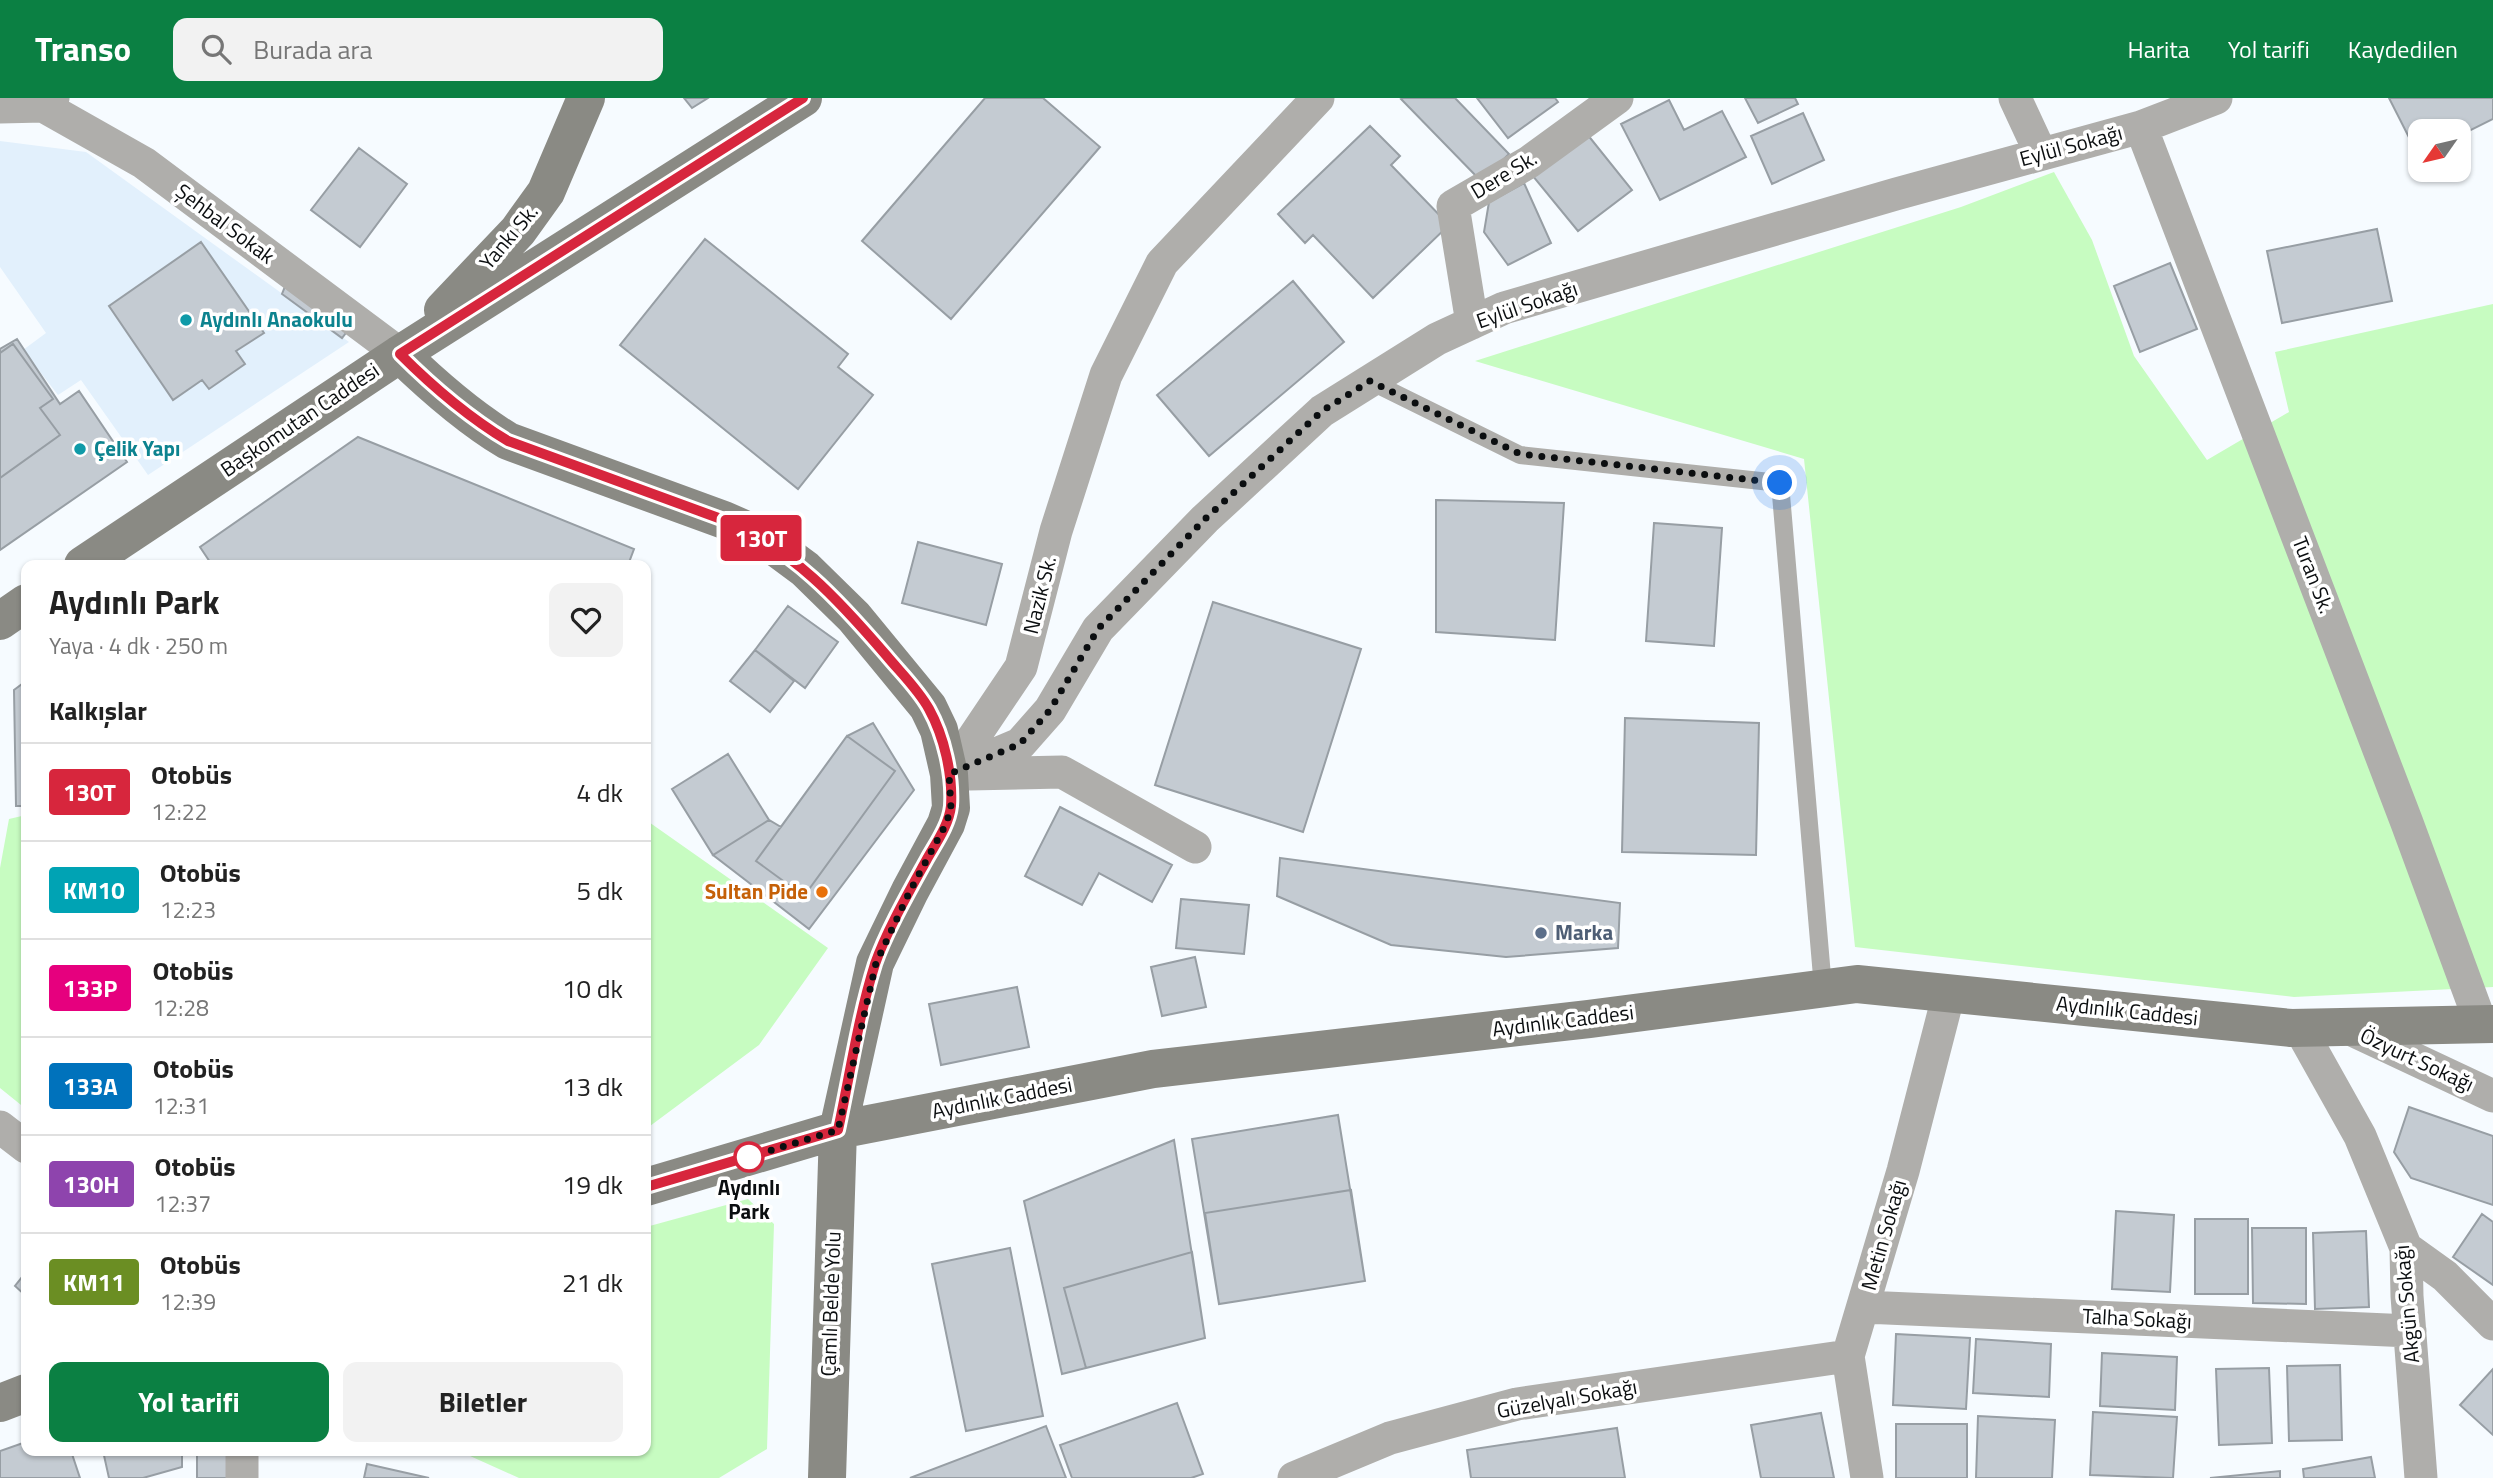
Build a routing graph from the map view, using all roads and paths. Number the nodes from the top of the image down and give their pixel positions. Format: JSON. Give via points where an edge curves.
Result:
{"nodes":[{"id":1,"x":586,"y":98,"type":"edge"},
{"id":2,"x":803,"y":98,"type":"edge"},
{"id":3,"x":1318,"y":98,"type":"edge"},
{"id":4,"x":1617,"y":98,"type":"edge"},
{"id":5,"x":2015,"y":98,"type":"edge"},
{"id":6,"x":2216,"y":98,"type":"edge"},
{"id":7,"x":48,"y":102,"type":"edge"},
{"id":8,"x":0,"y":107,"type":"edge"},
{"id":9,"x":2141,"y":127,"type":"junction"},
{"id":10,"x":2042,"y":154,"type":"junction"},
{"id":11,"x":1472,"y":323,"type":"junction"},
{"id":12,"x":400,"y":354,"type":"junction"},
{"id":13,"x":1370,"y":381,"type":"junction"},
{"id":14,"x":91,"y":560,"type":"edge"},
{"id":15,"x":21,"y":606,"type":"edge"},
{"id":16,"x":0,"y":621,"type":"edge"},
{"id":17,"x":949,"y":774,"type":"junction"},
{"id":18,"x":1195,"y":847,"type":"dead end"},
{"id":19,"x":1823,"y":988,"type":"junction"},
{"id":20,"x":1948,"y":993,"type":"junction"},
{"id":21,"x":2487,"y":1024,"type":"edge"},
{"id":22,"x":2341,"y":1025,"type":"junction"},
{"id":23,"x":2298,"y":1027,"type":"junction"},
{"id":24,"x":2493,"y":1096,"type":"edge"},
{"id":25,"x":0,"y":1127,"type":"edge"},
{"id":26,"x":838,"y":1130,"type":"junction"},
{"id":27,"x":21,"y":1143,"type":"edge"},
{"id":28,"x":651,"y":1186,"type":"edge"},
{"id":29,"x":2406,"y":1248,"type":"junction"},
{"id":30,"x":1864,"y":1307,"type":"junction"},
{"id":31,"x":2493,"y":1324,"type":"edge"},
{"id":32,"x":2410,"y":1331,"type":"junction"},
{"id":33,"x":1848,"y":1356,"type":"junction"},
{"id":34,"x":21,"y":1395,"type":"edge"},
{"id":35,"x":0,"y":1403,"type":"edge"},
{"id":36,"x":242,"y":1456,"type":"edge"},
{"id":37,"x":242,"y":1478,"type":"edge"},
{"id":38,"x":827,"y":1478,"type":"edge"},
{"id":39,"x":1294,"y":1478,"type":"edge"},
{"id":40,"x":1867,"y":1478,"type":"edge"},
{"id":41,"x":2421,"y":1478,"type":"edge"}],
"edges":[{"from":1,"to":12,"type":"street","name":"Yankı Sk.","via":[[546,192],[518,231]]},
{"from":2,"to":12,"type":"street","name":"Başkomutan Caddesi"},
{"from":3,"to":17,"type":"street","name":"Nazik Sk.","via":[[1162,263],[1106,374],[1056,531],[1021,667]]},
{"from":4,"to":11,"type":"street","name":"Dere Sk.","via":[[1529,162],[1453,206]]},
{"from":5,"to":10,"type":"street"},
{"from":6,"to":9,"type":"street","name":"Eylül Sokağı"},
{"from":7,"to":8,"type":"street"},
{"from":7,"to":12,"type":"street","name":"Şehbal Sokak","via":[[144,163]]},
{"from":9,"to":10,"type":"street","name":"Eylül Sokağı"},
{"from":9,"to":21,"type":"street","name":"Turan Sk."},
{"from":10,"to":11,"type":"street","name":"Eylül Sokağı","via":[[1504,308]]},
{"from":11,"to":13,"type":"street","name":"Eylül Sokağı"},
{"from":12,"to":14,"type":"street","name":"Başkomutan Caddesi"},
{"from":12,"to":17,"type":"street","via":[[483,426],[508,441],[724,520],[751,532],[805,569],[854,617],[928,707],[939,730]]},
{"from":13,"to":17,"type":"street","name":"Eylül Sokağı","via":[[1322,411],[1205,519],[1098,629],[1050,710],[1020,744]]},
{"from":13,"to":19,"type":"lane","via":[[1520,454],[1780,483]]},
{"from":15,"to":16,"type":"street"},
{"from":17,"to":18,"type":"street","via":[[1062,772]]},
{"from":17,"to":26,"type":"street","via":[[951,808],[946,824],[876,963]]},
{"from":19,"to":20,"type":"street","name":"Aydınlık Caddesi","via":[[1857,984]]},
{"from":19,"to":26,"type":"street","name":"Aydınlık Caddesi","via":[[1153,1069]]},
{"from":20,"to":23,"type":"street","name":"Aydınlık Caddesi"},
{"from":20,"to":30,"type":"street","name":"Metin Sokağı"},
{"from":21,"to":22,"type":"street","name":"Aydınlık Caddesi"},
{"from":22,"to":23,"type":"street","name":"Aydınlık Caddesi"},
{"from":22,"to":24,"type":"street","name":"Özyurt Sokağı"},
{"from":23,"to":29,"type":"street","name":"Akgün Sokağı","via":[[2360,1136]]},
{"from":25,"to":27,"type":"street"},
{"from":26,"to":28,"type":"street","name":"Aydınlık Caddesi"},
{"from":26,"to":38,"type":"street","name":"Çamlı Belde Yolu"},
{"from":29,"to":31,"type":"street","via":[[2445,1276]]},
{"from":29,"to":32,"type":"street","name":"Akgün Sokağı"},
{"from":30,"to":32,"type":"street","name":"Talha Sokağı"},
{"from":30,"to":33,"type":"street","name":"Metin Sokağı"},
{"from":32,"to":41,"type":"street","name":"Akgün Sokağı"},
{"from":33,"to":39,"type":"street","name":"Güzelyalı Sokağı","via":[[1517,1404],[1390,1438]]},
{"from":33,"to":40,"type":"street","name":"Metin Sokağı"},
{"from":34,"to":35,"type":"street"},
{"from":36,"to":37,"type":"street"}]}
